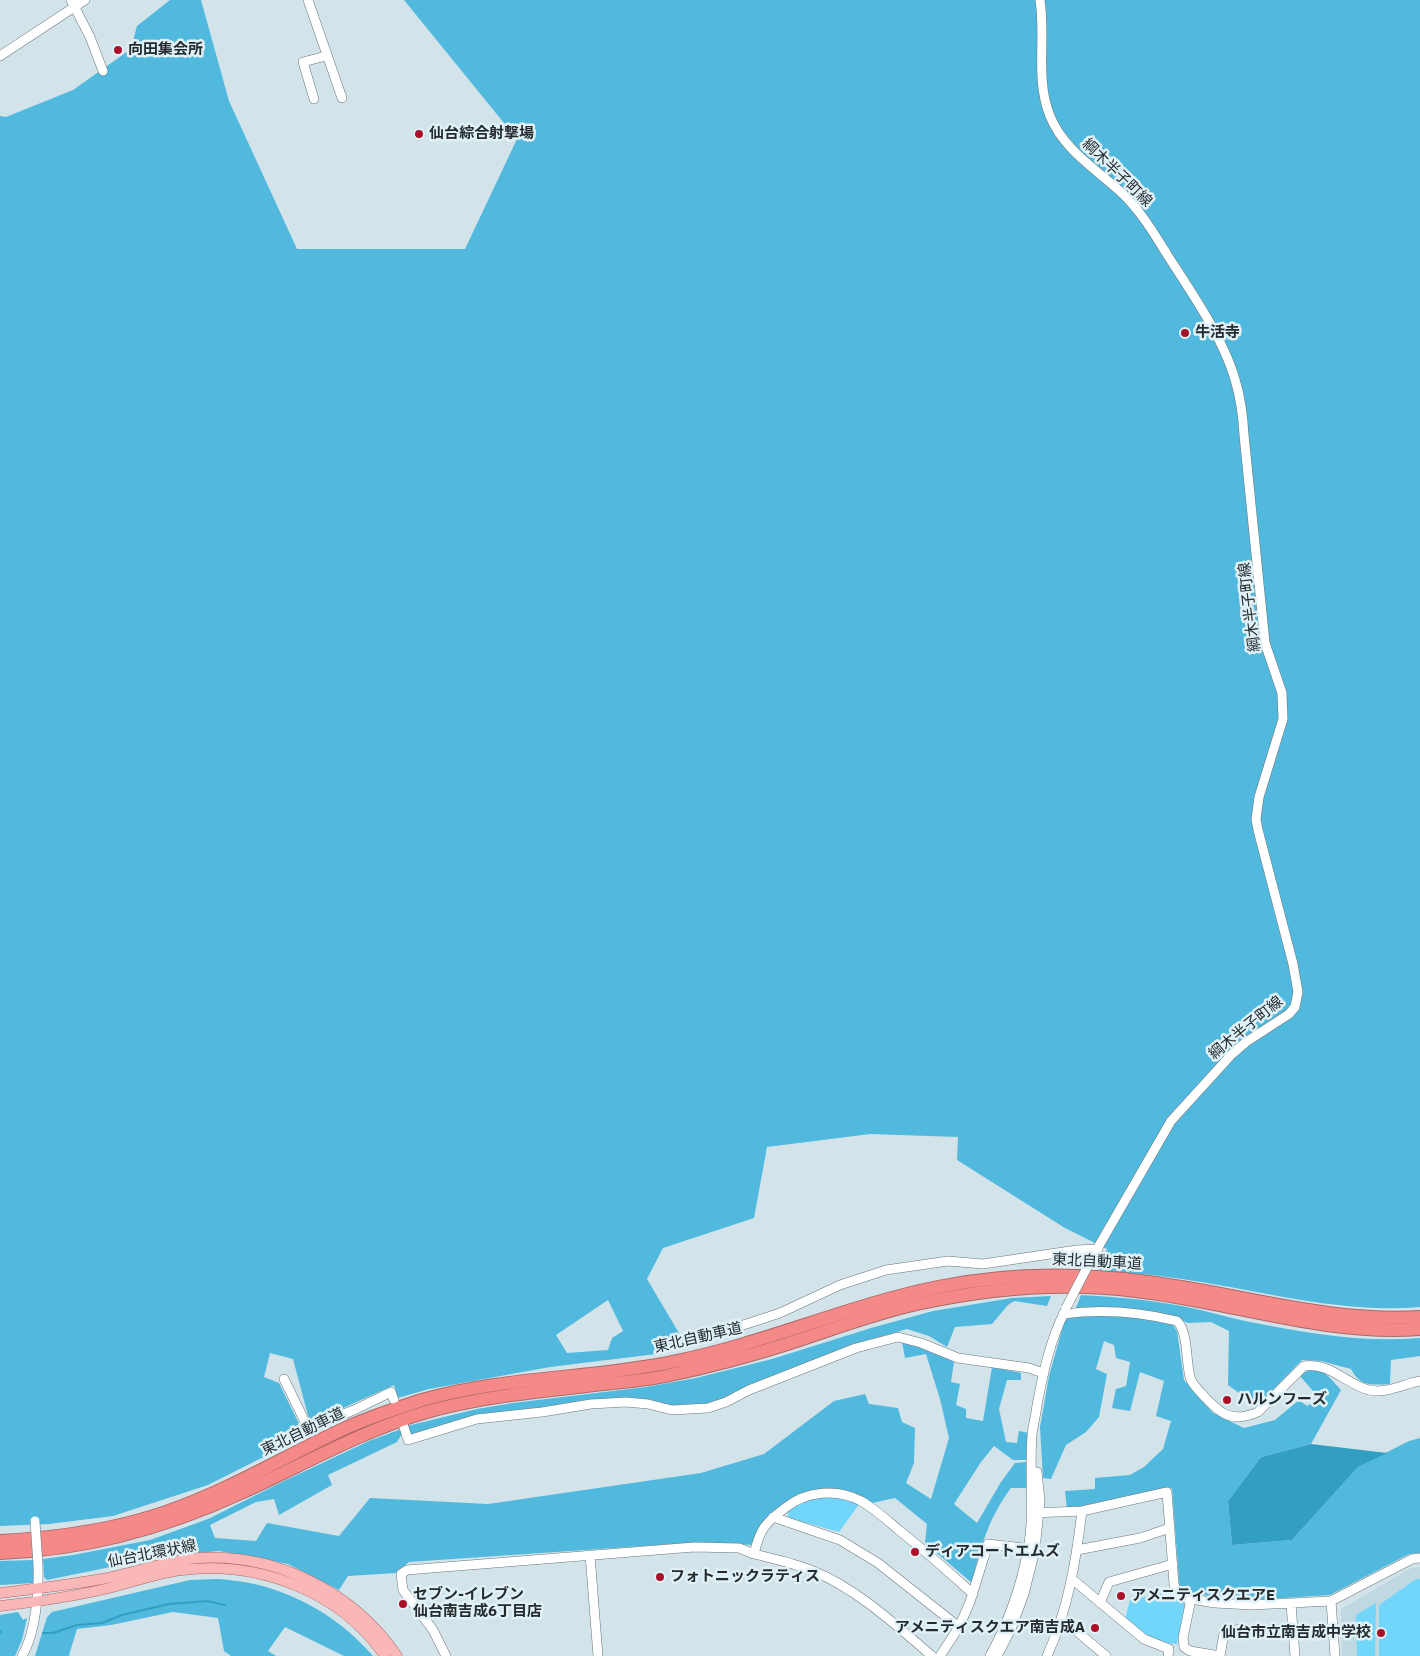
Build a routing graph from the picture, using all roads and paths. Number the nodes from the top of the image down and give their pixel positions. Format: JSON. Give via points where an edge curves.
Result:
{"nodes":[{"id":1,"x":85,"y":0,"type":"edge"},
{"id":2,"x":308,"y":0,"type":"edge"},
{"id":3,"x":1040,"y":0,"type":"edge"},
{"id":4,"x":73,"y":3,"type":"edge"},
{"id":5,"x":0,"y":56,"type":"edge"},
{"id":6,"x":326,"y":56,"type":"junction"},
{"id":7,"x":103,"y":70,"type":"dead end"},
{"id":8,"x":342,"y":98,"type":"dead end"},
{"id":9,"x":314,"y":99,"type":"dead end"},
{"id":10,"x":1096,"y":1252,"type":"junction"},
{"id":11,"x":1064,"y":1311,"type":"junction"},
{"id":12,"x":1420,"y":1317,"type":"edge"},
{"id":13,"x":731,"y":1329,"type":"dead end"},
{"id":14,"x":1420,"y":1329,"type":"edge"},
{"id":15,"x":1043,"y":1373,"type":"junction"},
{"id":16,"x":284,"y":1379,"type":"dead end"},
{"id":17,"x":1420,"y":1382,"type":"edge"},
{"id":18,"x":394,"y":1400,"type":"dead end"},
{"id":19,"x":404,"y":1427,"type":"dead end"},
{"id":20,"x":1082,"y":1511,"type":"junction"},
{"id":21,"x":1036,"y":1513,"type":"junction"},
{"id":22,"x":773,"y":1517,"type":"junction"},
{"id":23,"x":35,"y":1521,"type":"dead end"},
{"id":24,"x":1170,"y":1528,"type":"junction"},
{"id":25,"x":0,"y":1541,"type":"edge"},
{"id":26,"x":1032,"y":1549,"type":"junction"},
{"id":27,"x":1077,"y":1550,"type":"junction"},
{"id":28,"x":0,"y":1553,"type":"edge"},
{"id":29,"x":754,"y":1554,"type":"junction"},
{"id":30,"x":590,"y":1555,"type":"junction"},
{"id":31,"x":1420,"y":1558,"type":"edge"},
{"id":32,"x":1173,"y":1564,"type":"junction"},
{"id":33,"x":1072,"y":1580,"type":"junction"},
{"id":34,"x":39,"y":1588,"type":"junction"},
{"id":35,"x":0,"y":1593,"type":"edge"},
{"id":36,"x":973,"y":1594,"type":"junction"},
{"id":37,"x":1191,"y":1599,"type":"junction"},
{"id":38,"x":38,"y":1601,"type":"junction"},
{"id":39,"x":1331,"y":1601,"type":"junction"},
{"id":40,"x":1100,"y":1602,"type":"junction"},
{"id":41,"x":1292,"y":1604,"type":"junction"},
{"id":42,"x":0,"y":1606,"type":"edge"},
{"id":43,"x":1061,"y":1618,"type":"junction"},
{"id":44,"x":959,"y":1627,"type":"junction"},
{"id":45,"x":1293,"y":1629,"type":"junction"},
{"id":46,"x":22,"y":1656,"type":"edge"},
{"id":47,"x":385,"y":1656,"type":"edge"},
{"id":48,"x":397,"y":1656,"type":"edge"},
{"id":49,"x":446,"y":1656,"type":"edge"},
{"id":50,"x":598,"y":1656,"type":"edge"},
{"id":51,"x":932,"y":1656,"type":"edge"},
{"id":52,"x":940,"y":1656,"type":"edge"},
{"id":53,"x":990,"y":1656,"type":"edge"},
{"id":54,"x":997,"y":1656,"type":"edge"},
{"id":55,"x":1048,"y":1656,"type":"edge"},
{"id":56,"x":1106,"y":1656,"type":"edge"},
{"id":57,"x":1168,"y":1656,"type":"edge"},
{"id":58,"x":1220,"y":1656,"type":"edge"},
{"id":59,"x":1295,"y":1656,"type":"edge"},
{"id":60,"x":1335,"y":1656,"type":"edge"}],
"edges":[{"from":1,"to":4,"type":"street"},
{"from":2,"to":6,"type":"street"},
{"from":3,"to":10,"type":"street","name":"綱木半子町線","via":[[1042,72],[1050,116],[1056,129],[1070,147],[1124,195],[1143,218],[1201,308],[1236,381],[1241,401],[1265,643],[1282,693],[1283,719],[1259,797],[1256,819],[1298,992],[1293,1010],[1232,1054],[1171,1121]]},
{"from":4,"to":5,"type":"street"},
{"from":4,"to":7,"type":"street"},
{"from":6,"to":8,"type":"street"},
{"from":6,"to":9,"type":"street","via":[[303,62]]},
{"from":10,"to":11,"type":"street","name":"綱木半子町線","bridge":true},
{"from":10,"to":13,"type":"street","via":[[1077,1250],[983,1264],[948,1261],[886,1270]]},
{"from":11,"to":15,"type":"street","name":"綱木半子町線"},
{"from":11,"to":17,"type":"street","via":[[1152,1315],[1177,1320],[1183,1328],[1190,1380],[1223,1414],[1236,1418],[1258,1412],[1304,1366],[1312,1364],[1374,1391]]},
{"from":12,"to":25,"type":"highway","name":"東北自動車道","via":[[1354,1317],[1149,1282],[1093,1276],[969,1281],[908,1294],[764,1339],[679,1361],[508,1384],[424,1400],[340,1430],[249,1476],[167,1512],[77,1533]]},
{"from":14,"to":28,"type":"highway","name":"東北自動車道","via":[[1329,1326],[1127,1290],[1061,1287],[1000,1290],[908,1306],[781,1346],[676,1374],[509,1396],[423,1413],[348,1441],[241,1494],[172,1521],[85,1544]]},
{"from":15,"to":19,"type":"street","via":[[958,1358],[916,1341],[898,1338],[856,1348],[708,1408],[672,1410],[626,1402],[591,1404],[477,1419],[408,1440]]},
{"from":15,"to":21,"type":"street","name":"綱木半子町線","via":[[1032,1434]]},
{"from":16,"to":18,"type":"street","via":[[308,1428],[392,1392]]},
{"from":20,"to":21,"type":"street"},
{"from":20,"to":24,"type":"street","via":[[1167,1492]]},
{"from":20,"to":27,"type":"street"},
{"from":21,"to":26,"type":"street","name":"綱木半子町線"},
{"from":22,"to":29,"type":"street","via":[[758,1535]]},
{"from":22,"to":36,"type":"street","via":[[801,1498],[819,1492],[860,1500],[946,1568]]},
{"from":22,"to":44,"type":"street","via":[[854,1548]]},
{"from":23,"to":34,"type":"street","bridge":true},
{"from":24,"to":27,"type":"street","via":[[1140,1538]]},
{"from":24,"to":32,"type":"street"},
{"from":26,"to":36,"type":"street","via":[[988,1544]]},
{"from":26,"to":53,"type":"street","via":[[1006,1626]]},
{"from":26,"to":54,"type":"street","via":[[1024,1594],[1012,1629]]},
{"from":27,"to":33,"type":"street"},
{"from":29,"to":30,"type":"street","via":[[739,1548],[694,1547]]},
{"from":29,"to":51,"type":"street","via":[[814,1571],[839,1584],[885,1615]]},
{"from":30,"to":49,"type":"street","via":[[407,1570],[401,1574],[403,1590],[433,1630]]},
{"from":30,"to":50,"type":"street"},
{"from":31,"to":39,"type":"street","via":[[1412,1559]]},
{"from":32,"to":37,"type":"street","via":[[1177,1594]]},
{"from":32,"to":40,"type":"street","via":[[1109,1582]]},
{"from":33,"to":40,"type":"street"},
{"from":33,"to":43,"type":"street"},
{"from":34,"to":35,"type":"main road","name":"仙台北環状線"},
{"from":34,"to":38,"type":"street"},
{"from":34,"to":48,"type":"main road","name":"仙台北環状線","via":[[184,1560],[217,1558],[258,1563],[305,1578],[347,1602],[371,1624]]},
{"from":36,"to":44,"type":"street"},
{"from":37,"to":41,"type":"street","via":[[1252,1605]]},
{"from":37,"to":58,"type":"street","via":[[1184,1646],[1190,1651]]},
{"from":38,"to":42,"type":"main road","name":"仙台北環状線"},
{"from":38,"to":46,"type":"street"},
{"from":38,"to":47,"type":"main road","name":"仙台北環状線","via":[[102,1590],[181,1570],[243,1570],[281,1580],[319,1597],[352,1619]]},
{"from":39,"to":41,"type":"street"},
{"from":39,"to":60,"type":"street"},
{"from":40,"to":57,"type":"street","via":[[1144,1639],[1169,1649]]},
{"from":41,"to":45,"type":"street"},
{"from":43,"to":55,"type":"street"},
{"from":43,"to":56,"type":"street"},
{"from":44,"to":52,"type":"street"},
{"from":45,"to":58,"type":"street","via":[[1239,1629],[1224,1633]]},
{"from":45,"to":59,"type":"street"}]}
